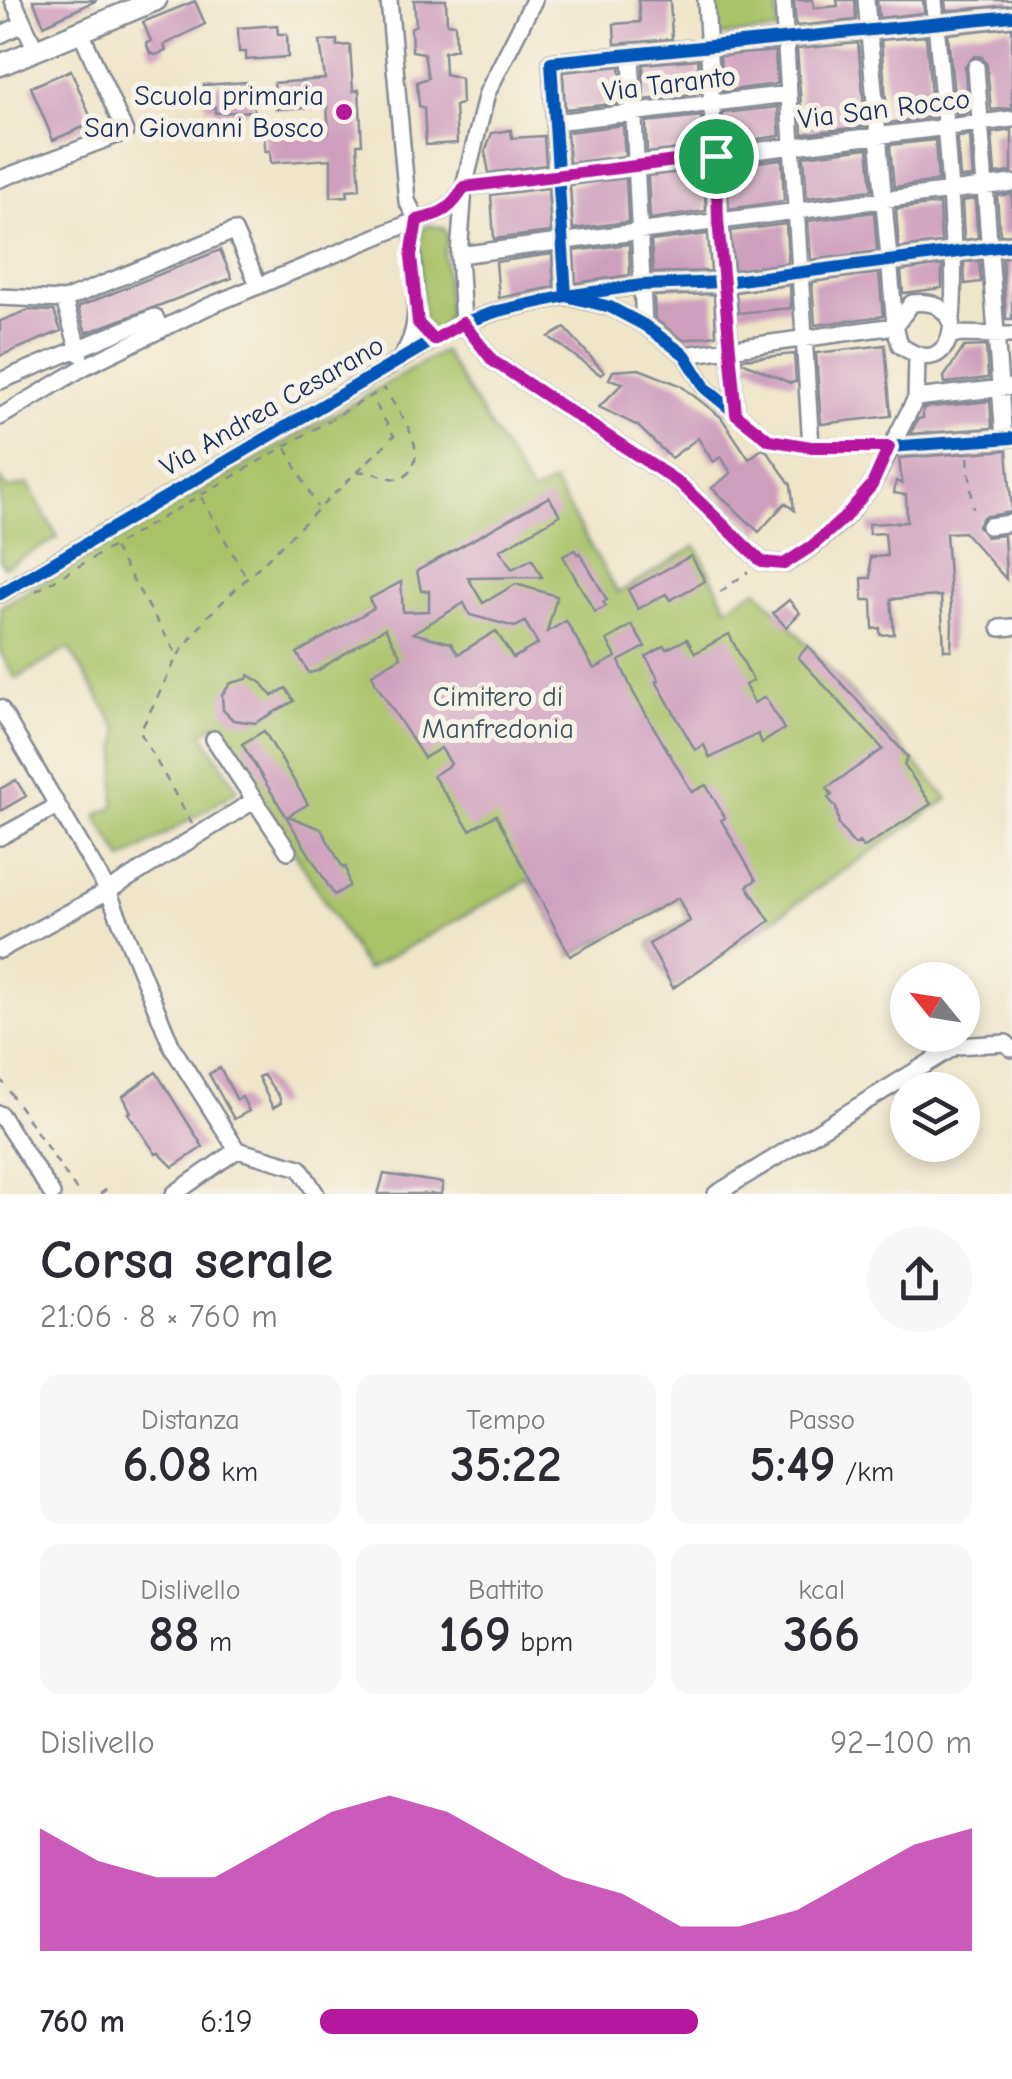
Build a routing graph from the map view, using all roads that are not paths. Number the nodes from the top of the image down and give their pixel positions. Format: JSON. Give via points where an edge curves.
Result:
{"nodes":[{"id":1,"x":13,"y":0,"type":"edge"},
{"id":2,"x":156,"y":0,"type":"edge"},
{"id":3,"x":388,"y":0,"type":"edge"},
{"id":4,"x":534,"y":0,"type":"edge"},
{"id":5,"x":706,"y":0,"type":"edge"},
{"id":6,"x":783,"y":0,"type":"edge"},
{"id":7,"x":866,"y":0,"type":"edge"},
{"id":8,"x":934,"y":0,"type":"edge"},
{"id":9,"x":1012,"y":16,"type":"edge"},
{"id":10,"x":23,"y":24,"type":"junction"},
{"id":11,"x":936,"y":24,"type":"junction"},
{"id":12,"x":869,"y":31,"type":"junction"},
{"id":13,"x":81,"y":32,"type":"junction"},
{"id":14,"x":0,"y":34,"type":"edge"},
{"id":15,"x":785,"y":40,"type":"junction"},
{"id":16,"x":709,"y":48,"type":"junction"},
{"id":17,"x":36,"y":50,"type":"junction"},
{"id":18,"x":630,"y":55,"type":"junction"},
{"id":19,"x":4,"y":60,"type":"edge"},
{"id":20,"x":976,"y":67,"type":"dead end"},
{"id":21,"x":788,"y":94,"type":"junction"},
{"id":22,"x":713,"y":104,"type":"junction"},
{"id":23,"x":633,"y":113,"type":"junction"},
{"id":24,"x":1012,"y":119,"type":"edge"},
{"id":25,"x":555,"y":122,"type":"junction"},
{"id":26,"x":981,"y":122,"type":"junction"},
{"id":27,"x":944,"y":127,"type":"junction"},
{"id":28,"x":878,"y":135,"type":"junction"},
{"id":29,"x":792,"y":146,"type":"junction"},
{"id":30,"x":716,"y":156,"type":"junction"},
{"id":31,"x":636,"y":166,"type":"junction"},
{"id":32,"x":558,"y":175,"type":"junction"},
{"id":33,"x":0,"y":179,"type":"edge"},
{"id":34,"x":1012,"y":183,"type":"edge"},
{"id":35,"x":464,"y":187,"type":"junction"},
{"id":36,"x":986,"y":188,"type":"junction"},
{"id":37,"x":949,"y":192,"type":"junction"},
{"id":38,"x":882,"y":199,"type":"junction"},
{"id":39,"x":797,"y":210,"type":"junction"},
{"id":40,"x":438,"y":215,"type":"junction"},
{"id":41,"x":417,"y":220,"type":"junction"},
{"id":42,"x":718,"y":220,"type":"junction"},
{"id":43,"x":640,"y":233,"type":"junction"},
{"id":44,"x":371,"y":240,"type":"junction"},
{"id":45,"x":562,"y":242,"type":"junction"},
{"id":46,"x":1012,"y":245,"type":"edge"},
{"id":47,"x":990,"y":248,"type":"junction"},
{"id":48,"x":953,"y":251,"type":"junction"},
{"id":49,"x":411,"y":256,"type":"junction"},
{"id":50,"x":459,"y":256,"type":"junction"},
{"id":51,"x":890,"y":259,"type":"junction"},
{"id":52,"x":800,"y":270,"type":"junction"},
{"id":53,"x":725,"y":282,"type":"junction"},
{"id":54,"x":642,"y":285,"type":"junction"},
{"id":55,"x":259,"y":286,"type":"junction"},
{"id":56,"x":566,"y":296,"type":"junction"},
{"id":57,"x":0,"y":298,"type":"edge"},
{"id":58,"x":64,"y":300,"type":"junction"},
{"id":59,"x":418,"y":323,"type":"junction"},
{"id":60,"x":463,"y":323,"type":"junction"},
{"id":61,"x":644,"y":324,"type":"junction"},
{"id":62,"x":895,"y":326,"type":"junction"},
{"id":63,"x":951,"y":327,"type":"junction"},
{"id":64,"x":161,"y":330,"type":"junction"},
{"id":65,"x":1004,"y":336,"type":"edge"},
{"id":66,"x":804,"y":339,"type":"junction"},
{"id":67,"x":434,"y":340,"type":"junction"},
{"id":68,"x":78,"y":347,"type":"junction"},
{"id":69,"x":730,"y":348,"type":"junction"},
{"id":70,"x":686,"y":356,"type":"junction"},
{"id":71,"x":917,"y":356,"type":"junction"},
{"id":72,"x":398,"y":361,"type":"junction"},
{"id":73,"x":84,"y":367,"type":"junction"},
{"id":74,"x":0,"y":381,"type":"edge"},
{"id":75,"x":1006,"y":388,"type":"edge"},
{"id":76,"x":916,"y":398,"type":"junction"},
{"id":77,"x":1,"y":414,"type":"edge"},
{"id":78,"x":736,"y":414,"type":"junction"},
{"id":79,"x":1008,"y":439,"type":"edge"},
{"id":80,"x":811,"y":447,"type":"junction"},
{"id":81,"x":889,"y":447,"type":"junction"},
{"id":82,"x":1012,"y":523,"type":"edge"},
{"id":83,"x":989,"y":526,"type":"dead end"},
{"id":84,"x":2,"y":589,"type":"edge"},
{"id":85,"x":0,"y":708,"type":"edge"},
{"id":86,"x":214,"y":738,"type":"dead end"},
{"id":87,"x":255,"y":800,"type":"junction"},
{"id":88,"x":58,"y":806,"type":"junction"},
{"id":89,"x":0,"y":837,"type":"edge"},
{"id":90,"x":288,"y":851,"type":"dead end"},
{"id":91,"x":108,"y":892,"type":"junction"},
{"id":92,"x":0,"y":950,"type":"edge"},
{"id":93,"x":1012,"y":1049,"type":"edge"},
{"id":94,"x":0,"y":1114,"type":"edge"},
{"id":95,"x":237,"y":1150,"type":"junction"},
{"id":96,"x":735,"y":1189,"type":"edge"},
{"id":97,"x":52,"y":1194,"type":"edge"},
{"id":98,"x":174,"y":1194,"type":"edge"},
{"id":99,"x":316,"y":1194,"type":"edge"},
{"id":100,"x":716,"y":1194,"type":"edge"}],
"edges":[{"from":1,"to":10,"type":"street"},
{"from":2,"to":13,"type":"main road"},
{"from":3,"to":41,"type":"street","via":[[408,202]]},
{"from":4,"to":35,"type":"street","via":[[487,93]]},
{"from":5,"to":16,"type":"street"},
{"from":6,"to":15,"type":"street"},
{"from":7,"to":12,"type":"street"},
{"from":8,"to":11,"type":"street"},
{"from":9,"to":11,"type":"street"},
{"from":10,"to":14,"type":"street"},
{"from":10,"to":17,"type":"street"},
{"from":11,"to":12,"type":"street"},
{"from":11,"to":27,"type":"street"},
{"from":12,"to":15,"type":"street"},
{"from":12,"to":28,"type":"street"},
{"from":13,"to":17,"type":"main road"},
{"from":13,"to":33,"type":"street","via":[[125,132]]},
{"from":15,"to":16,"type":"street"},
{"from":15,"to":21,"type":"street"},
{"from":16,"to":18,"type":"street"},
{"from":16,"to":22,"type":"street"},
{"from":17,"to":19,"type":"main road"},
{"from":18,"to":23,"type":"street"},
{"from":18,"to":25,"type":"street","via":[[551,62]]},
{"from":20,"to":26,"type":"street"},
{"from":21,"to":22,"type":"street","name":"Via Taranto"},
{"from":21,"to":29,"type":"street"},
{"from":22,"to":23,"type":"street","name":"Via Taranto"},
{"from":22,"to":30,"type":"street"},
{"from":23,"to":25,"type":"street","name":"Via Taranto"},
{"from":23,"to":31,"type":"street"},
{"from":24,"to":26,"type":"street","name":"Via San Rocco"},
{"from":25,"to":32,"type":"street"},
{"from":26,"to":27,"type":"street","name":"Via San Rocco"},
{"from":26,"to":36,"type":"street"},
{"from":27,"to":28,"type":"street","name":"Via San Rocco"},
{"from":27,"to":37,"type":"street"},
{"from":28,"to":29,"type":"street","name":"Via San Rocco"},
{"from":28,"to":38,"type":"street"},
{"from":29,"to":30,"type":"street","name":"Via San Rocco"},
{"from":29,"to":39,"type":"street"},
{"from":30,"to":31,"type":"street","name":"Via San Rocco"},
{"from":30,"to":42,"type":"street"},
{"from":31,"to":32,"type":"street","name":"Via San Rocco"},
{"from":31,"to":43,"type":"street"},
{"from":32,"to":35,"type":"street","name":"Via San Rocco"},
{"from":32,"to":45,"type":"street"},
{"from":34,"to":36,"type":"street"},
{"from":35,"to":40,"type":"street"},
{"from":35,"to":50,"type":"street"},
{"from":36,"to":37,"type":"street"},
{"from":36,"to":47,"type":"street"},
{"from":37,"to":38,"type":"street"},
{"from":37,"to":48,"type":"street"},
{"from":38,"to":39,"type":"street"},
{"from":38,"to":51,"type":"street"},
{"from":39,"to":42,"type":"street"},
{"from":39,"to":52,"type":"street"},
{"from":40,"to":41,"type":"street"},
{"from":40,"to":50,"type":"street","via":[[450,224]]},
{"from":41,"to":44,"type":"street"},
{"from":41,"to":49,"type":"street"},
{"from":42,"to":43,"type":"street"},
{"from":42,"to":53,"type":"street"},
{"from":43,"to":45,"type":"street"},
{"from":43,"to":54,"type":"street"},
{"from":44,"to":49,"type":"street","via":[[396,242]]},
{"from":44,"to":55,"type":"street"},
{"from":45,"to":50,"type":"street"},
{"from":45,"to":56,"type":"street"},
{"from":46,"to":47,"type":"street"},
{"from":47,"to":48,"type":"street"},
{"from":47,"to":65,"type":"street"},
{"from":48,"to":51,"type":"street"},
{"from":48,"to":63,"type":"street"},
{"from":49,"to":59,"type":"street"},
{"from":50,"to":60,"type":"street"},
{"from":51,"to":52,"type":"street"},
{"from":51,"to":62,"type":"street"},
{"from":52,"to":53,"type":"street"},
{"from":52,"to":66,"type":"street"},
{"from":53,"to":54,"type":"street"},
{"from":53,"to":69,"type":"street"},
{"from":54,"to":56,"type":"street"},
{"from":54,"to":61,"type":"street"},
{"from":55,"to":58,"type":"street","via":[[234,231]]},
{"from":55,"to":64,"type":"street"},
{"from":56,"to":60,"type":"street","name":"Via Andrea Cesarano"},
{"from":56,"to":61,"type":"street","name":"Via Andrea Cesarano","via":[[610,306]]},
{"from":57,"to":58,"type":"street"},
{"from":58,"to":68,"type":"street"},
{"from":59,"to":67,"type":"street"},
{"from":59,"to":72,"type":"street"},
{"from":60,"to":67,"type":"street","name":"Via Andrea Cesarano"},
{"from":60,"to":81,"type":"street","via":[[493,361],[681,484],[762,562],[784,564],[844,518],[872,485]]},
{"from":61,"to":70,"type":"street","name":"Via Andrea Cesarano"},
{"from":62,"to":63,"type":"street","via":[[912,303],[928,301],[944,309]]},
{"from":62,"to":66,"type":"street"},
{"from":62,"to":71,"type":"street","via":[[900,345]]},
{"from":63,"to":65,"type":"street"},
{"from":63,"to":71,"type":"street","via":[[944,348]]},
{"from":64,"to":68,"type":"street","via":[[154,317]]},
{"from":64,"to":73,"type":"street"},
{"from":65,"to":75,"type":"street"},
{"from":66,"to":69,"type":"street"},
{"from":66,"to":80,"type":"street"},
{"from":67,"to":72,"type":"street","name":"Via Andrea Cesarano"},
{"from":68,"to":73,"type":"street"},
{"from":68,"to":74,"type":"street"},
{"from":69,"to":70,"type":"street"},
{"from":69,"to":78,"type":"street"},
{"from":70,"to":78,"type":"street","name":"Via Andrea Cesarano","via":[[706,389]]},
{"from":71,"to":76,"type":"street"},
{"from":72,"to":84,"type":"street","name":"Via Andrea Cesarano"},
{"from":73,"to":77,"type":"street"},
{"from":75,"to":76,"type":"street"},
{"from":75,"to":79,"type":"street"},
{"from":76,"to":81,"type":"street"},
{"from":78,"to":80,"type":"street","name":"Via Andrea Cesarano","via":[[769,440]]},
{"from":79,"to":81,"type":"street","name":"Via Andrea Cesarano"},
{"from":80,"to":81,"type":"street","name":"Via Andrea Cesarano"},
{"from":82,"to":83,"type":"street"},
{"from":85,"to":88,"type":"street"},
{"from":86,"to":87,"type":"street"},
{"from":87,"to":90,"type":"street"},
{"from":87,"to":91,"type":"street"},
{"from":88,"to":89,"type":"street"},
{"from":88,"to":91,"type":"street"},
{"from":91,"to":92,"type":"street"},
{"from":91,"to":95,"type":"street","via":[[172,1047]]},
{"from":93,"to":96,"type":"street","via":[[1006,1043],[956,1046]]},
{"from":94,"to":97,"type":"street"},
{"from":95,"to":98,"type":"street"},
{"from":95,"to":99,"type":"street","via":[[300,1168]]},
{"from":96,"to":100,"type":"street"}]}
